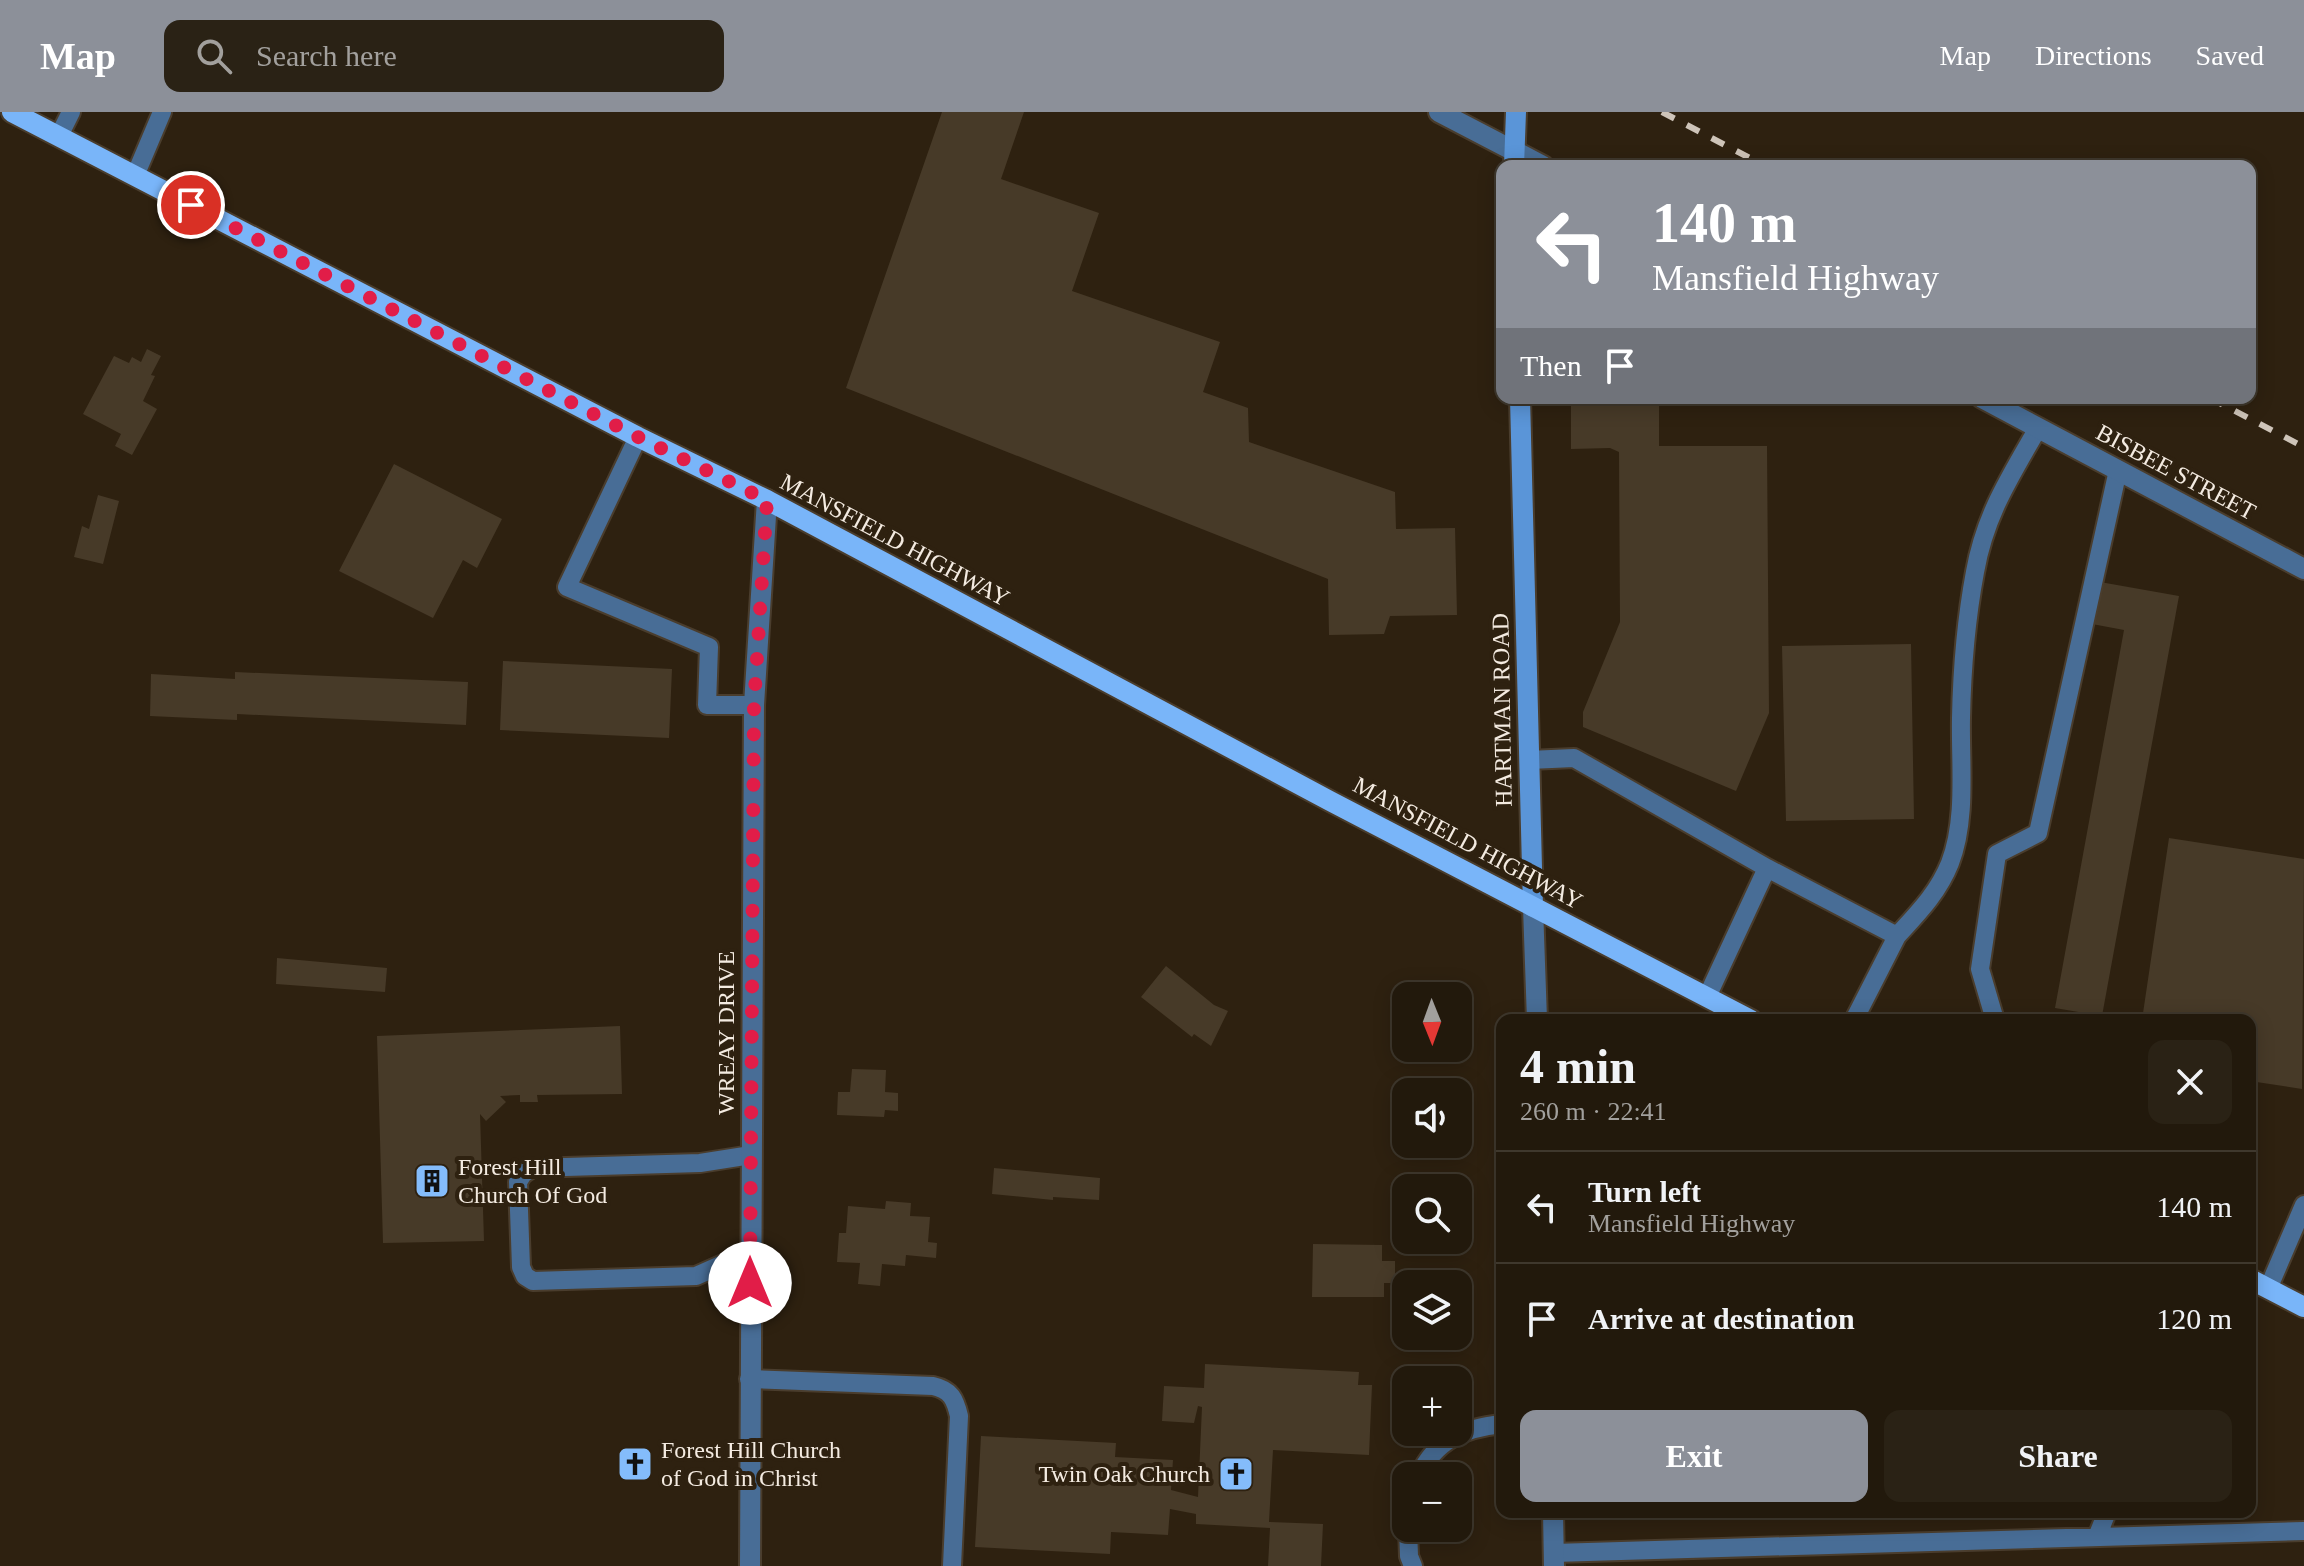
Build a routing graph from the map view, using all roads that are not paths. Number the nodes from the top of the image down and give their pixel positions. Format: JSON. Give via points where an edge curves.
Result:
{"nodes":[{"id":1,"x":12,"y":112,"type":"edge"},
{"id":2,"x":71,"y":112,"type":"edge"},
{"id":3,"x":162,"y":112,"type":"edge"},
{"id":4,"x":1439,"y":112,"type":"edge"},
{"id":5,"x":1516,"y":112,"type":"edge"},
{"id":6,"x":59,"y":136,"type":"junction"},
{"id":7,"x":1514,"y":158,"type":"edge"},
{"id":8,"x":135,"y":176,"type":"junction"},
{"id":9,"x":1520,"y":404,"type":"edge"},
{"id":10,"x":1993,"y":404,"type":"edge"},
{"id":11,"x":2038,"y":428,"type":"junction"},
{"id":12,"x":638,"y":437,"type":"junction"},
{"id":13,"x":2118,"y":470,"type":"junction"},
{"id":14,"x":767,"y":500,"type":"junction"},
{"id":15,"x":2304,"y":569,"type":"edge"},
{"id":16,"x":754,"y":705,"type":"junction"},
{"id":17,"x":1529,"y":760,"type":"junction"},
{"id":18,"x":1767,"y":868,"type":"junction"},
{"id":19,"x":1533,"y":907,"type":"junction"},
{"id":20,"x":1897,"y":936,"type":"junction"},
{"id":21,"x":1707,"y":997,"type":"junction"},
{"id":22,"x":1537,"y":1014,"type":"edge"},
{"id":23,"x":1740,"y":1014,"type":"edge"},
{"id":24,"x":1857,"y":1014,"type":"edge"},
{"id":25,"x":1993,"y":1014,"type":"edge"},
{"id":26,"x":751,"y":1155,"type":"junction"},
{"id":27,"x":2304,"y":1205,"type":"edge"},
{"id":28,"x":750,"y":1252,"type":"junction"},
{"id":29,"x":2259,"y":1284,"type":"edge"},
{"id":30,"x":2304,"y":1307,"type":"edge"},
{"id":31,"x":749,"y":1379,"type":"junction"},
{"id":32,"x":1496,"y":1425,"type":"edge"},
{"id":33,"x":1426,"y":1462,"type":"edge"},
{"id":34,"x":1553,"y":1518,"type":"edge"},
{"id":35,"x":2105,"y":1518,"type":"edge"},
{"id":36,"x":2304,"y":1531,"type":"edge"},
{"id":37,"x":2097,"y":1537,"type":"junction"},
{"id":38,"x":1408,"y":1542,"type":"edge"},
{"id":39,"x":1673,"y":1558,"type":"edge"},
{"id":40,"x":1554,"y":1560,"type":"edge"},
{"id":41,"x":750,"y":1566,"type":"edge"},
{"id":42,"x":952,"y":1566,"type":"edge"},
{"id":43,"x":1413,"y":1566,"type":"edge"}],
"edges":[{"from":1,"to":6,"type":"main road","name":"MANSFIELD HIGHWAY"},
{"from":2,"to":6,"type":"lane"},
{"from":3,"to":8,"type":"lane"},
{"from":4,"to":7,"type":"street"},
{"from":5,"to":7,"type":"street"},
{"from":6,"to":8,"type":"main road","name":"MANSFIELD HIGHWAY"},
{"from":8,"to":12,"type":"main road","name":"MANSFIELD HIGHWAY"},
{"from":9,"to":17,"type":"street","name":"HARTMAN ROAD"},
{"from":10,"to":11,"type":"street","name":"BISBEE STREET"},
{"from":11,"to":13,"type":"street","name":"BISBEE STREET"},
{"from":11,"to":20,"type":"lane","via":[[1993,507],[1975,569],[1964,650],[1961,782],[1951,861],[1935,894]]},
{"from":12,"to":14,"type":"main road","name":"MANSFIELD HIGHWAY"},
{"from":12,"to":16,"type":"lane","via":[[567,587],[709,647],[707,705]]},
{"from":13,"to":15,"type":"street","name":"BISBEE STREET"},
{"from":13,"to":25,"type":"lane","via":[[2038,833],[1997,854],[1980,969]]},
{"from":14,"to":16,"type":"street","name":"WREAY DRIVE"},
{"from":14,"to":19,"type":"main road","name":"MANSFIELD HIGHWAY"},
{"from":16,"to":26,"type":"street","name":"WREAY DRIVE"},
{"from":17,"to":18,"type":"lane","via":[[1574,758]]},
{"from":17,"to":19,"type":"street","name":"HARTMAN ROAD"},
{"from":18,"to":20,"type":"lane"},
{"from":18,"to":21,"type":"lane"},
{"from":19,"to":21,"type":"main road","name":"MANSFIELD HIGHWAY"},
{"from":19,"to":22,"type":"street","name":"HARTMAN ROAD"},
{"from":20,"to":24,"type":"lane"},
{"from":21,"to":23,"type":"main road","name":"MANSFIELD HIGHWAY"},
{"from":26,"to":28,"type":"street","name":"WREAY DRIVE"},
{"from":26,"to":28,"type":"lane","via":[[700,1163],[532,1168],[518,1182],[521,1267],[533,1281],[696,1276]]},
{"from":27,"to":29,"type":"lane"},
{"from":28,"to":31,"type":"street","name":"WREAY DRIVE"},
{"from":29,"to":30,"type":"main road"},
{"from":31,"to":41,"type":"street","name":"WREAY DRIVE"},
{"from":31,"to":42,"type":"lane","via":[[947,1389],[959,1416]]},
{"from":32,"to":33,"type":"lane","via":[[1448,1439]]},
{"from":34,"to":40,"type":"street"},
{"from":35,"to":37,"type":"lane"},
{"from":36,"to":37,"type":"lane"},
{"from":37,"to":39,"type":"lane"},
{"from":38,"to":43,"type":"lane"},
{"from":39,"to":40,"type":"lane"}]}
